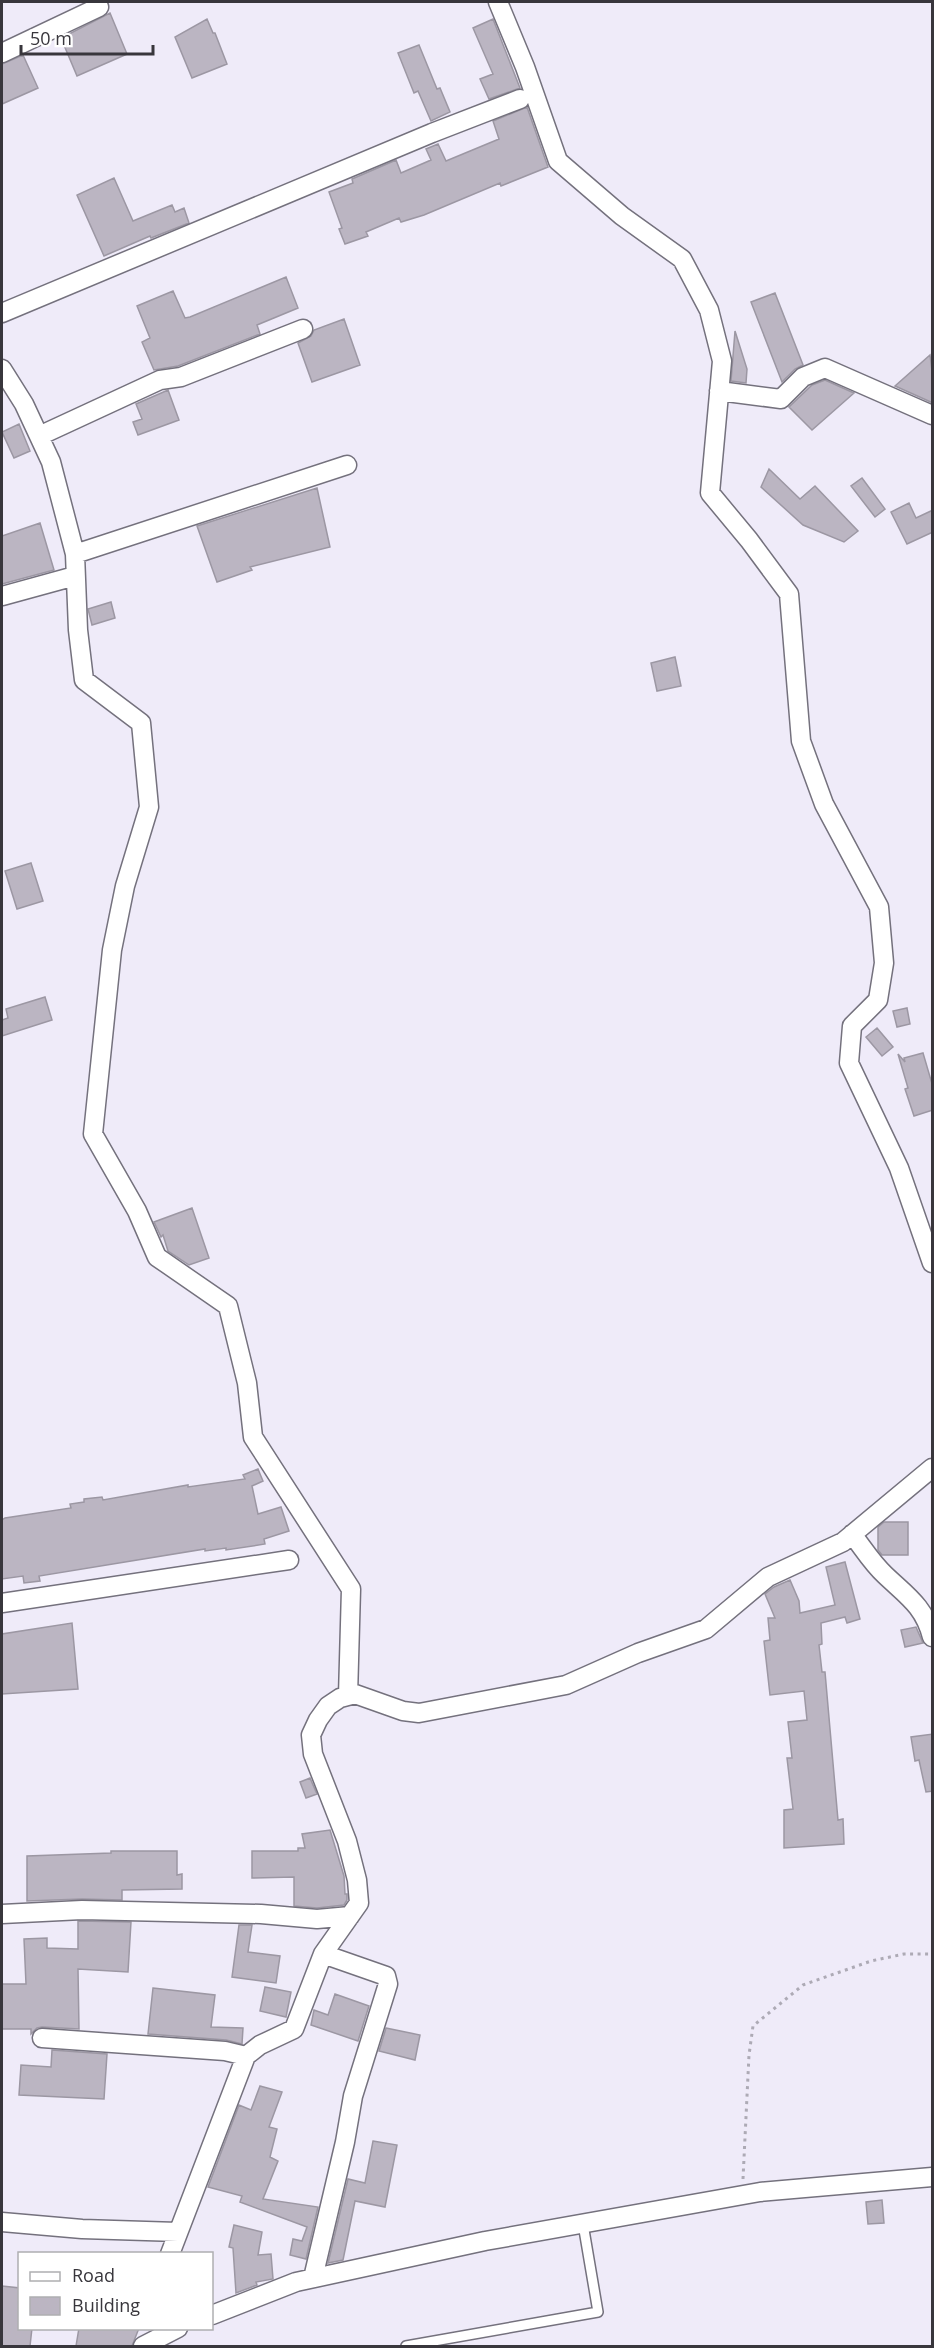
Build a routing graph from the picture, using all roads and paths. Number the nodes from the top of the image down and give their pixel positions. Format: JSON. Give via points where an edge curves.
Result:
{"nodes":[{"id":1,"x":498,"y":2,"type":"edge"},
{"id":2,"x":99,"y":7,"type":"dead end"},
{"id":3,"x":2,"y":53,"type":"edge"},
{"id":4,"x":520,"y":99,"type":"dead end"},
{"id":5,"x":2,"y":313,"type":"edge"},
{"id":6,"x":303,"y":329,"type":"dead end"},
{"id":7,"x":2,"y":369,"type":"edge"},
{"id":8,"x":719,"y":391,"type":"junction"},
{"id":9,"x":933,"y":415,"type":"edge"},
{"id":10,"x":39,"y":436,"type":"junction"},
{"id":11,"x":347,"y":465,"type":"dead end"},
{"id":12,"x":75,"y":554,"type":"junction"},
{"id":13,"x":75,"y":576,"type":"junction"},
{"id":14,"x":2,"y":596,"type":"edge"},
{"id":15,"x":933,"y":1263,"type":"edge"},
{"id":16,"x":933,"y":1468,"type":"edge"},
{"id":17,"x":852,"y":1534,"type":"junction"},
{"id":18,"x":289,"y":1560,"type":"dead end"},
{"id":19,"x":2,"y":1603,"type":"edge"},
{"id":20,"x":933,"y":1637,"type":"edge"},
{"id":21,"x":348,"y":1696,"type":"junction"},
{"id":22,"x":2,"y":1914,"type":"edge"},
{"id":23,"x":350,"y":1916,"type":"junction"},
{"id":24,"x":323,"y":1954,"type":"junction"},
{"id":25,"x":933,"y":1954,"type":"edge"},
{"id":26,"x":42,"y":2038,"type":"dead end"},
{"id":27,"x":246,"y":2056,"type":"junction"},
{"id":28,"x":933,"y":2177,"type":"edge"},
{"id":29,"x":743,"y":2195,"type":"junction"},
{"id":30,"x":2,"y":2223,"type":"edge"},
{"id":31,"x":583,"y":2224,"type":"junction"},
{"id":32,"x":178,"y":2232,"type":"junction"},
{"id":33,"x":170,"y":2252,"type":"edge"},
{"id":34,"x":313,"y":2278,"type":"junction"},
{"id":35,"x":213,"y":2315,"type":"edge"},
{"id":36,"x":147,"y":2330,"type":"edge"},
{"id":37,"x":173,"y":2330,"type":"edge"},
{"id":38,"x":143,"y":2346,"type":"edge"},
{"id":39,"x":406,"y":2346,"type":"edge"}],
"edges":[{"from":1,"to":8,"type":"street","via":[[558,161],[622,216],[682,259],[710,310],[722,361]]},
{"from":2,"to":3,"type":"street"},
{"from":4,"to":5,"type":"street"},
{"from":6,"to":10,"type":"street","via":[[181,377],[160,380]]},
{"from":7,"to":10,"type":"street"},
{"from":8,"to":9,"type":"street","via":[[781,399],[803,377],[825,368]]},
{"from":8,"to":15,"type":"street","via":[[710,493],[789,594],[801,741],[824,804],[879,907],[884,963],[878,1000],[852,1026],[849,1063],[899,1168]]},
{"from":10,"to":12,"type":"street","via":[[51,462]]},
{"from":11,"to":12,"type":"street"},
{"from":12,"to":13,"type":"street"},
{"from":13,"to":14,"type":"street"},
{"from":13,"to":21,"type":"street","via":[[84,680],[141,723],[149,807],[125,886],[112,950],[93,1134],[137,1211],[157,1257],[228,1306],[247,1383],[253,1437],[351,1589]]},
{"from":16,"to":17,"type":"street"},
{"from":17,"to":20,"type":"street","via":[[884,1574],[921,1610]]},
{"from":17,"to":21,"type":"street","via":[[843,1542],[768,1577],[706,1629],[566,1685],[419,1713],[355,1694]]},
{"from":18,"to":19,"type":"street"},
{"from":21,"to":23,"type":"street","via":[[328,1706],[311,1735],[313,1754],[347,1841],[357,1880],[359,1903]]},
{"from":22,"to":23,"type":"street","via":[[82,1910],[317,1919]]},
{"from":23,"to":24,"type":"street"},
{"from":24,"to":27,"type":"street","via":[[294,2029]]},
{"from":24,"to":34,"type":"street","via":[[386,1976],[388,1984],[353,2096]]},
{"from":25,"to":29,"type":"path","via":[[904,1954],[871,1961],[802,1985],[753,2026]]},
{"from":26,"to":27,"type":"street","via":[[225,2051]]},
{"from":27,"to":32,"type":"street"},
{"from":28,"to":29,"type":"street"},
{"from":29,"to":31,"type":"street"},
{"from":30,"to":32,"type":"street"},
{"from":31,"to":34,"type":"street"},
{"from":31,"to":39,"type":"lane","via":[[598,2312]]},
{"from":32,"to":33,"type":"street"},
{"from":34,"to":35,"type":"street"},
{"from":36,"to":38,"type":"street"},
{"from":37,"to":38,"type":"street"}]}
